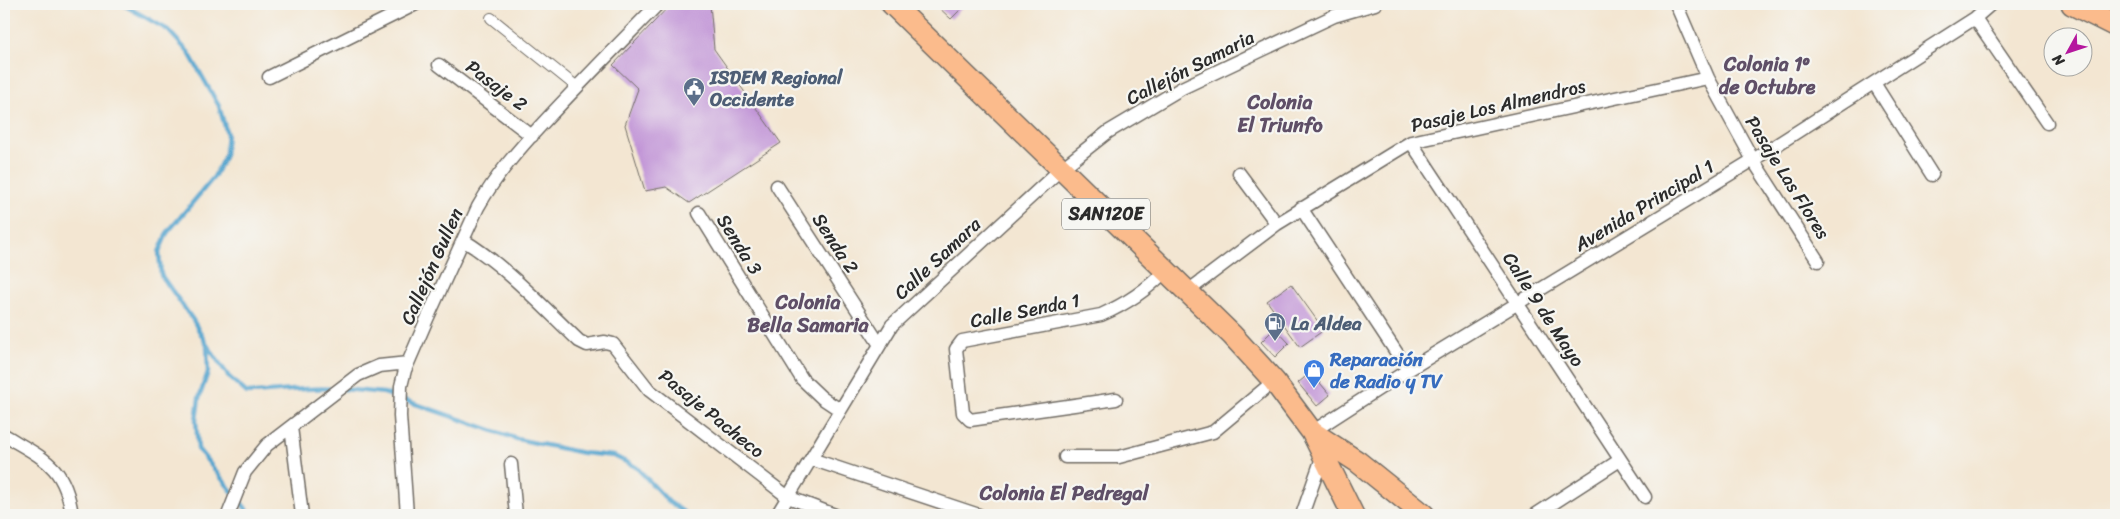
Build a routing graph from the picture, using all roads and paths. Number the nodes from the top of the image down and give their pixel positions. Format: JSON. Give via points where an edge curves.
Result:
{"nodes":[{"id":1,"x":416,"y":4,"type":"edge"},
{"id":2,"x":658,"y":4,"type":"edge"},
{"id":3,"x":892,"y":4,"type":"edge"},
{"id":4,"x":1375,"y":4,"type":"edge"},
{"id":5,"x":1676,"y":4,"type":"edge"},
{"id":6,"x":1991,"y":4,"type":"edge"},
{"id":7,"x":2072,"y":4,"type":"edge"},
{"id":8,"x":491,"y":18,"type":"dead end"},
{"id":9,"x":1975,"y":18,"type":"junction"},
{"id":10,"x":2116,"y":26,"type":"edge"},
{"id":11,"x":439,"y":65,"type":"dead end"},
{"id":12,"x":269,"y":77,"type":"dead end"},
{"id":13,"x":1708,"y":78,"type":"junction"},
{"id":14,"x":1874,"y":82,"type":"junction"},
{"id":15,"x":577,"y":88,"type":"junction"},
{"id":16,"x":2047,"y":123,"type":"dead end"},
{"id":17,"x":532,"y":136,"type":"junction"},
{"id":18,"x":1410,"y":142,"type":"junction"},
{"id":19,"x":1754,"y":160,"type":"junction"},
{"id":20,"x":1061,"y":169,"type":"junction"},
{"id":21,"x":1239,"y":173,"type":"dead end"},
{"id":22,"x":1932,"y":175,"type":"dead end"},
{"id":23,"x":777,"y":186,"type":"dead end"},
{"id":24,"x":1301,"y":208,"type":"junction"},
{"id":25,"x":699,"y":214,"type":"dead end"},
{"id":26,"x":1277,"y":224,"type":"junction"},
{"id":27,"x":463,"y":240,"type":"junction"},
{"id":28,"x":1818,"y":261,"type":"dead end"},
{"id":29,"x":1165,"y":271,"type":"junction"},
{"id":30,"x":1188,"y":291,"type":"junction"},
{"id":31,"x":1518,"y":304,"type":"junction"},
{"id":32,"x":880,"y":345,"type":"junction"},
{"id":33,"x":408,"y":364,"type":"junction"},
{"id":34,"x":1408,"y":370,"type":"junction"},
{"id":35,"x":1274,"y":381,"type":"junction"},
{"id":36,"x":1116,"y":399,"type":"dead end"},
{"id":37,"x":840,"y":410,"type":"junction"},
{"id":38,"x":290,"y":427,"type":"junction"},
{"id":39,"x":1312,"y":432,"type":"junction"},
{"id":40,"x":4,"y":435,"type":"edge"},
{"id":41,"x":1323,"y":455,"type":"junction"},
{"id":42,"x":1065,"y":457,"type":"dead end"},
{"id":43,"x":811,"y":459,"type":"junction"},
{"id":44,"x":1620,"y":460,"type":"junction"},
{"id":45,"x":511,"y":464,"type":"dead end"},
{"id":46,"x":788,"y":497,"type":"junction"},
{"id":47,"x":1645,"y":498,"type":"dead end"},
{"id":48,"x":72,"y":515,"type":"edge"},
{"id":49,"x":228,"y":515,"type":"edge"},
{"id":50,"x":302,"y":515,"type":"edge"},
{"id":51,"x":407,"y":515,"type":"edge"},
{"id":52,"x":516,"y":515,"type":"edge"},
{"id":53,"x":777,"y":515,"type":"edge"},
{"id":54,"x":835,"y":515,"type":"edge"},
{"id":55,"x":979,"y":515,"type":"edge"},
{"id":56,"x":1302,"y":515,"type":"edge"},
{"id":57,"x":1353,"y":515,"type":"edge"},
{"id":58,"x":1424,"y":515,"type":"edge"},
{"id":59,"x":1535,"y":515,"type":"edge"}],
"edges":[{"from":1,"to":12,"type":"street"},
{"from":2,"to":15,"type":"street","name":"Callejón Gullen"},
{"from":3,"to":20,"type":"main road","number":"SAN120E"},
{"from":4,"to":20,"type":"street","name":"Callejón Samaria","via":[[1334,16],[1182,88],[1108,132]]},
{"from":5,"to":13,"type":"street","name":"Pasaje Las Flores"},
{"from":6,"to":9,"type":"street","name":"Avenida Principal 1"},
{"from":7,"to":10,"type":"main road"},
{"from":8,"to":15,"type":"street"},
{"from":9,"to":14,"type":"street","name":"Avenida Principal 1"},
{"from":9,"to":16,"type":"street"},
{"from":11,"to":17,"type":"street","name":"Pasaje 2"},
{"from":13,"to":18,"type":"street","name":"Pasaje Los Almendros"},
{"from":13,"to":19,"type":"street","name":"Pasaje Las Flores"},
{"from":14,"to":19,"type":"street","name":"Avenida Principal 1"},
{"from":14,"to":22,"type":"street"},
{"from":15,"to":17,"type":"street","name":"Callejón Gullen"},
{"from":17,"to":27,"type":"street","name":"Callejón Gullen","via":[[488,189]]},
{"from":18,"to":24,"type":"street","name":"Pasaje Los Almendros"},
{"from":18,"to":31,"type":"street","name":"Calle 9 de Mayo"},
{"from":19,"to":28,"type":"street","name":"Pasaje Las Flores"},
{"from":19,"to":31,"type":"street","name":"Avenida Principal 1"},
{"from":20,"to":29,"type":"main road","number":"SAN120E"},
{"from":20,"to":32,"type":"street","name":"Calle Samara","via":[[892,324]]},
{"from":21,"to":26,"type":"street"},
{"from":23,"to":32,"type":"street","name":"Senda 2"},
{"from":24,"to":26,"type":"street","name":"Pasaje Los Almendros"},
{"from":24,"to":34,"type":"street"},
{"from":25,"to":37,"type":"street","name":"Senda 3","via":[[802,379]]},
{"from":26,"to":30,"type":"street","name":"Pasaje Los Almendros"},
{"from":27,"to":33,"type":"street","name":"Callejón Gullen"},
{"from":27,"to":46,"type":"street","name":"Pasaje Pacheco","via":[[505,271],[579,341],[587,346],[605,342],[613,344],[650,390]]},
{"from":29,"to":30,"type":"main road","number":"SAN120E"},
{"from":29,"to":36,"type":"street","name":"Calle Senda 1","via":[[1142,292],[1101,315],[962,341],[956,349],[963,412],[970,420]]},
{"from":30,"to":35,"type":"main road","number":"SAN120E"},
{"from":31,"to":34,"type":"street","name":"Avenida Principal 1"},
{"from":31,"to":44,"type":"street","name":"Calle 9 de Mayo"},
{"from":32,"to":37,"type":"street","name":"Calle Samara"},
{"from":33,"to":38,"type":"street","via":[[379,366],[358,375]]},
{"from":33,"to":51,"type":"street","name":"Callejón Gullen","via":[[400,403]]},
{"from":34,"to":39,"type":"street","name":"Avenida Principal 1"},
{"from":35,"to":39,"type":"main road","number":"SAN120E"},
{"from":35,"to":42,"type":"street","via":[[1213,432],[1119,457]]},
{"from":37,"to":43,"type":"street","name":"Calle Samara"},
{"from":38,"to":49,"type":"street","via":[[267,445],[250,466]]},
{"from":38,"to":50,"type":"street"},
{"from":39,"to":41,"type":"main road","number":"SAN120E"},
{"from":39,"to":58,"type":"main road","number":"SAN120E","via":[[1358,462]]},
{"from":40,"to":48,"type":"street","via":[[59,472]]},
{"from":41,"to":56,"type":"street"},
{"from":41,"to":57,"type":"main road","number":"SAN120E"},
{"from":43,"to":46,"type":"street","name":"Calle Samara"},
{"from":43,"to":55,"type":"street"},
{"from":44,"to":47,"type":"street","name":"Calle 9 de Mayo"},
{"from":44,"to":59,"type":"street"},
{"from":45,"to":52,"type":"street"},
{"from":46,"to":53,"type":"street","name":"Calle Samara"},
{"from":46,"to":54,"type":"street","name":"Pasaje Pacheco"}]}
